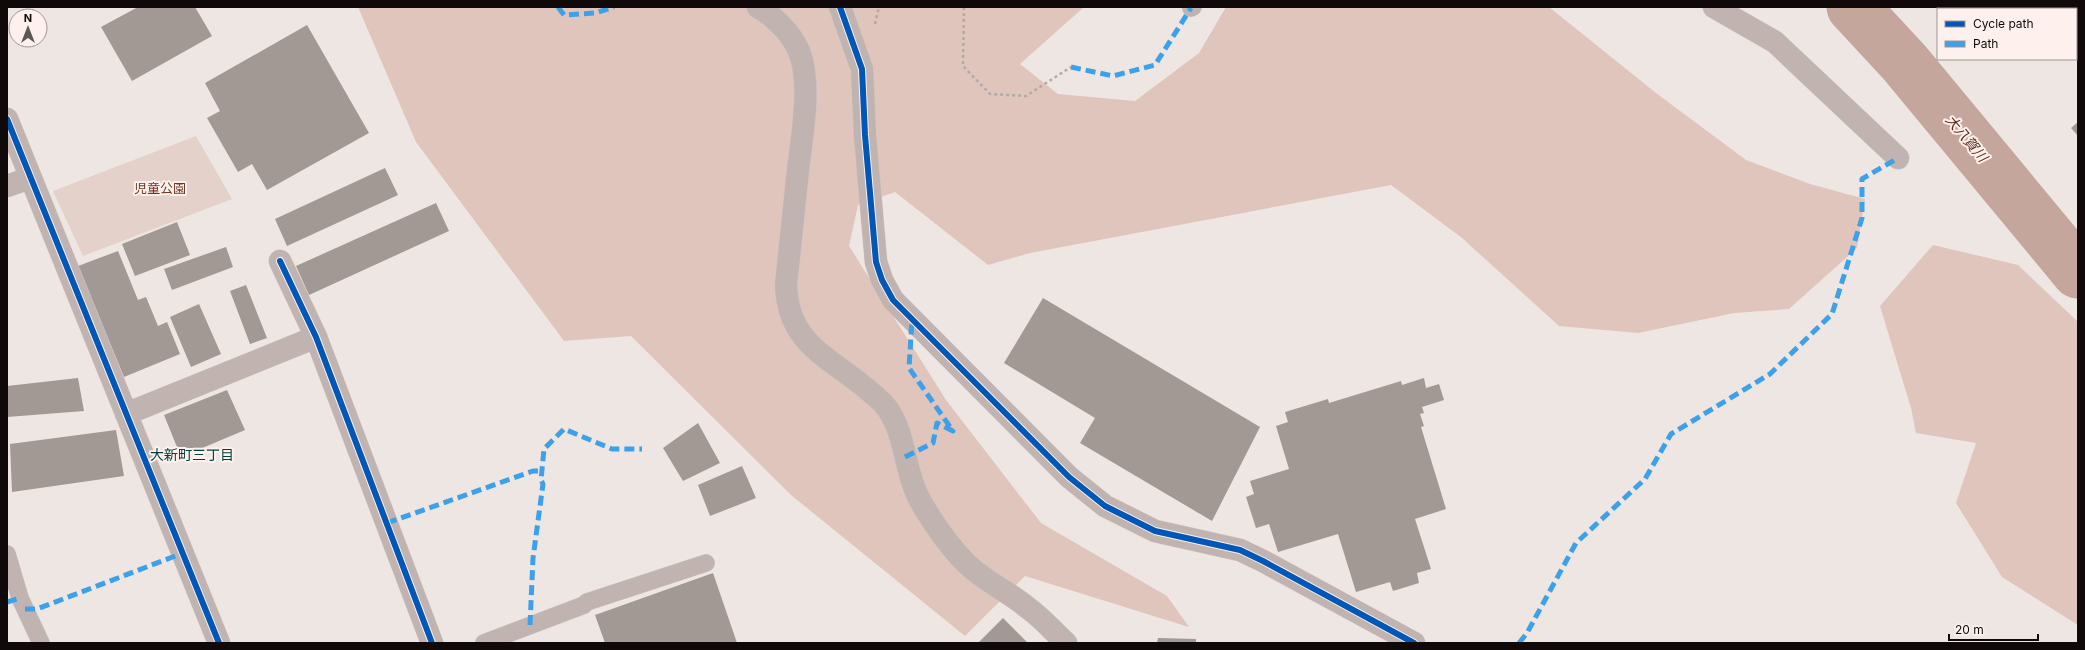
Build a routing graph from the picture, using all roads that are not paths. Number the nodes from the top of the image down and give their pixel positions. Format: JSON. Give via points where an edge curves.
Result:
{"nodes":[{"id":1,"x":758,"y":7,"type":"edge"},
{"id":2,"x":840,"y":7,"type":"edge"},
{"id":3,"x":1714,"y":7,"type":"edge"},
{"id":4,"x":7,"y":120,"type":"edge"},
{"id":5,"x":1898,"y":158,"type":"dead end"},
{"id":6,"x":30,"y":178,"type":"junction"},
{"id":7,"x":7,"y":186,"type":"edge"},
{"id":8,"x":280,"y":261,"type":"dead end"},
{"id":9,"x":316,"y":337,"type":"junction"},
{"id":10,"x":126,"y":414,"type":"junction"},
{"id":11,"x":7,"y":554,"type":"edge"},
{"id":12,"x":706,"y":563,"type":"dead end"},
{"id":13,"x":41,"y":643,"type":"edge"},
{"id":14,"x":219,"y":643,"type":"edge"},
{"id":15,"x":432,"y":643,"type":"edge"},
{"id":16,"x":484,"y":643,"type":"edge"},
{"id":17,"x":1066,"y":643,"type":"edge"},
{"id":18,"x":1414,"y":643,"type":"edge"}],
"edges":[{"from":1,"to":17,"type":"street","via":[[780,24],[791,37],[799,52],[804,72],[803,125],[786,285],[786,298],[793,320],[808,344],[886,407],[897,428],[913,488],[931,519],[964,562],[982,578],[1028,607]]},
{"from":2,"to":18,"type":"street","via":[[862,69],[876,262],[893,300],[1069,477],[1105,506],[1155,531],[1240,550]]},
{"from":3,"to":5,"type":"street","via":[[1775,42]]},
{"from":4,"to":6,"type":"street"},
{"from":6,"to":7,"type":"street"},
{"from":6,"to":10,"type":"street"},
{"from":8,"to":9,"type":"street"},
{"from":9,"to":10,"type":"street"},
{"from":9,"to":15,"type":"street"},
{"from":10,"to":14,"type":"street"},
{"from":11,"to":13,"type":"lane","via":[[20,598]]},
{"from":12,"to":16,"type":"lane","via":[[587,602]]}]}
